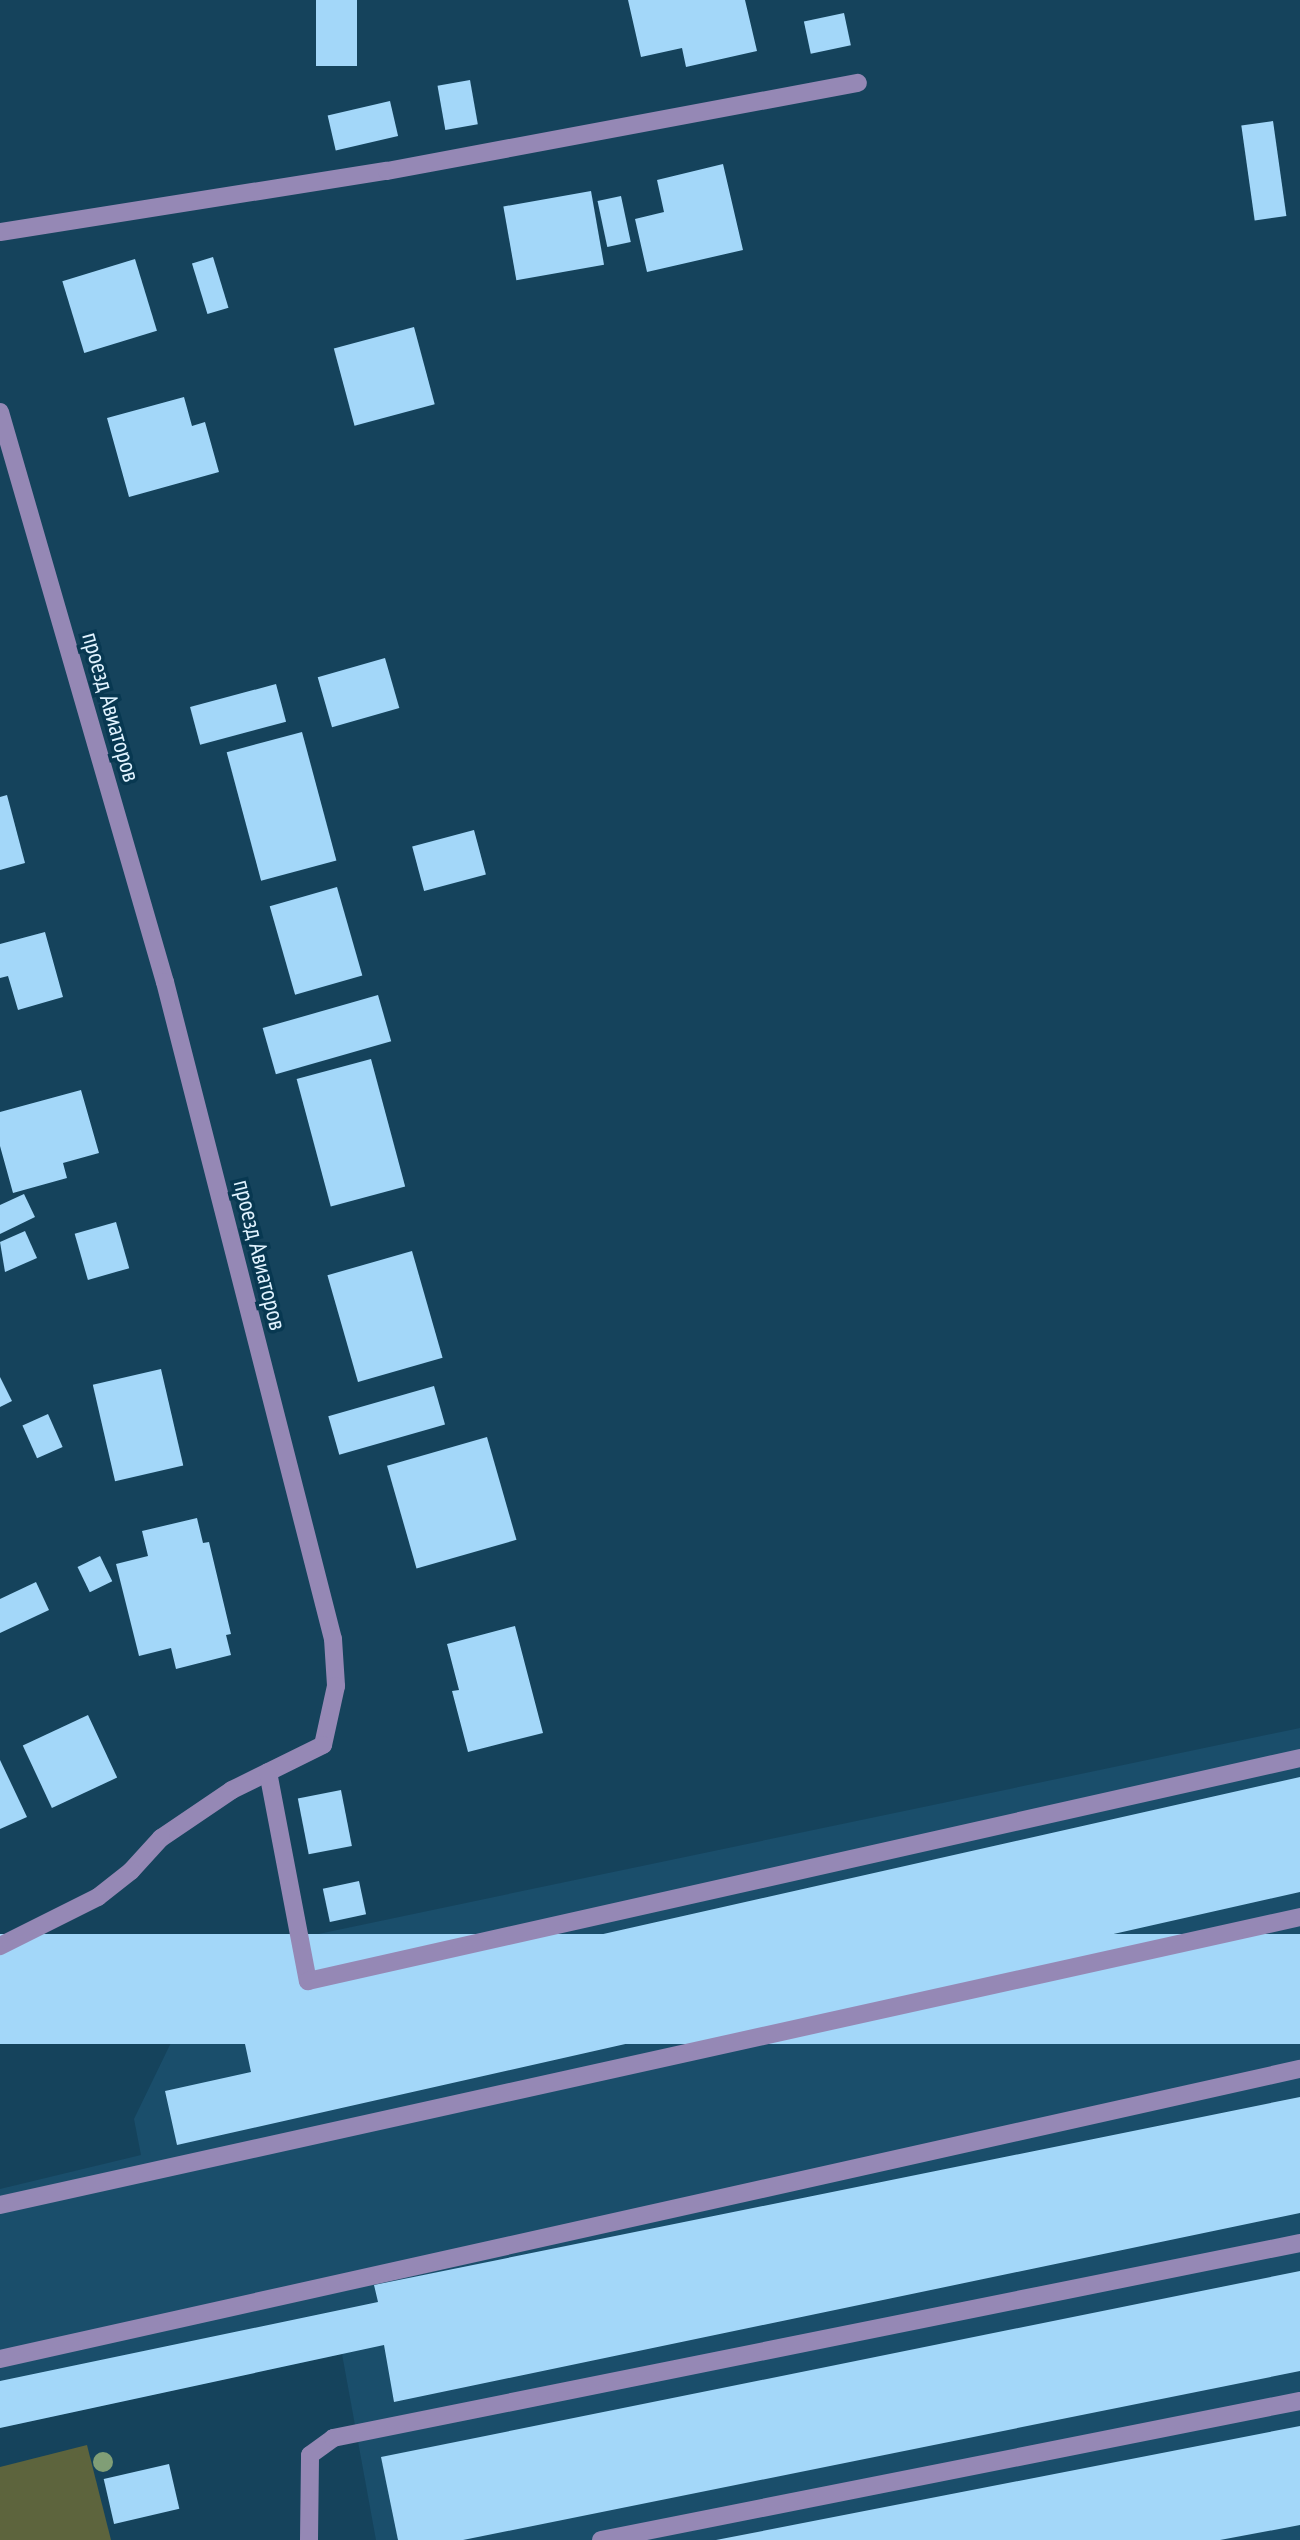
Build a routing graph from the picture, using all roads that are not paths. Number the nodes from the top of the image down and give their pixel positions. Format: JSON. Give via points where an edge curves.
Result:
{"nodes":[{"id":1,"x":858,"y":83,"type":"dead end"},
{"id":2,"x":0,"y":232,"type":"edge"},
{"id":3,"x":0,"y":412,"type":"edge"},
{"id":4,"x":1300,"y":1758,"type":"edge"},
{"id":5,"x":268,"y":1772,"type":"junction"},
{"id":6,"x":1300,"y":1917,"type":"edge"},
{"id":7,"x":0,"y":1946,"type":"edge"},
{"id":8,"x":1300,"y":2068,"type":"edge"},
{"id":9,"x":0,"y":2206,"type":"edge"},
{"id":10,"x":1300,"y":2243,"type":"edge"},
{"id":11,"x":0,"y":2359,"type":"edge"},
{"id":12,"x":1300,"y":2401,"type":"edge"},
{"id":13,"x":309,"y":2540,"type":"edge"},
{"id":14,"x":601,"y":2540,"type":"edge"}],
"edges":[{"from":1,"to":2,"type":"street","via":[[387,170]]},
{"from":3,"to":5,"type":"street","name":"проезд Авиаторов","via":[[165,982],[333,1639],[336,1686],[323,1745]]},
{"from":4,"to":5,"type":"street","via":[[308,1981]]},
{"from":5,"to":7,"type":"street","name":"проезд Авиаторов","via":[[232,1790],[161,1838],[131,1871],[97,1897]]},
{"from":6,"to":9,"type":"street"},
{"from":8,"to":11,"type":"street"},
{"from":10,"to":13,"type":"street","via":[[333,2438],[310,2455]]},
{"from":12,"to":14,"type":"street"}]}
